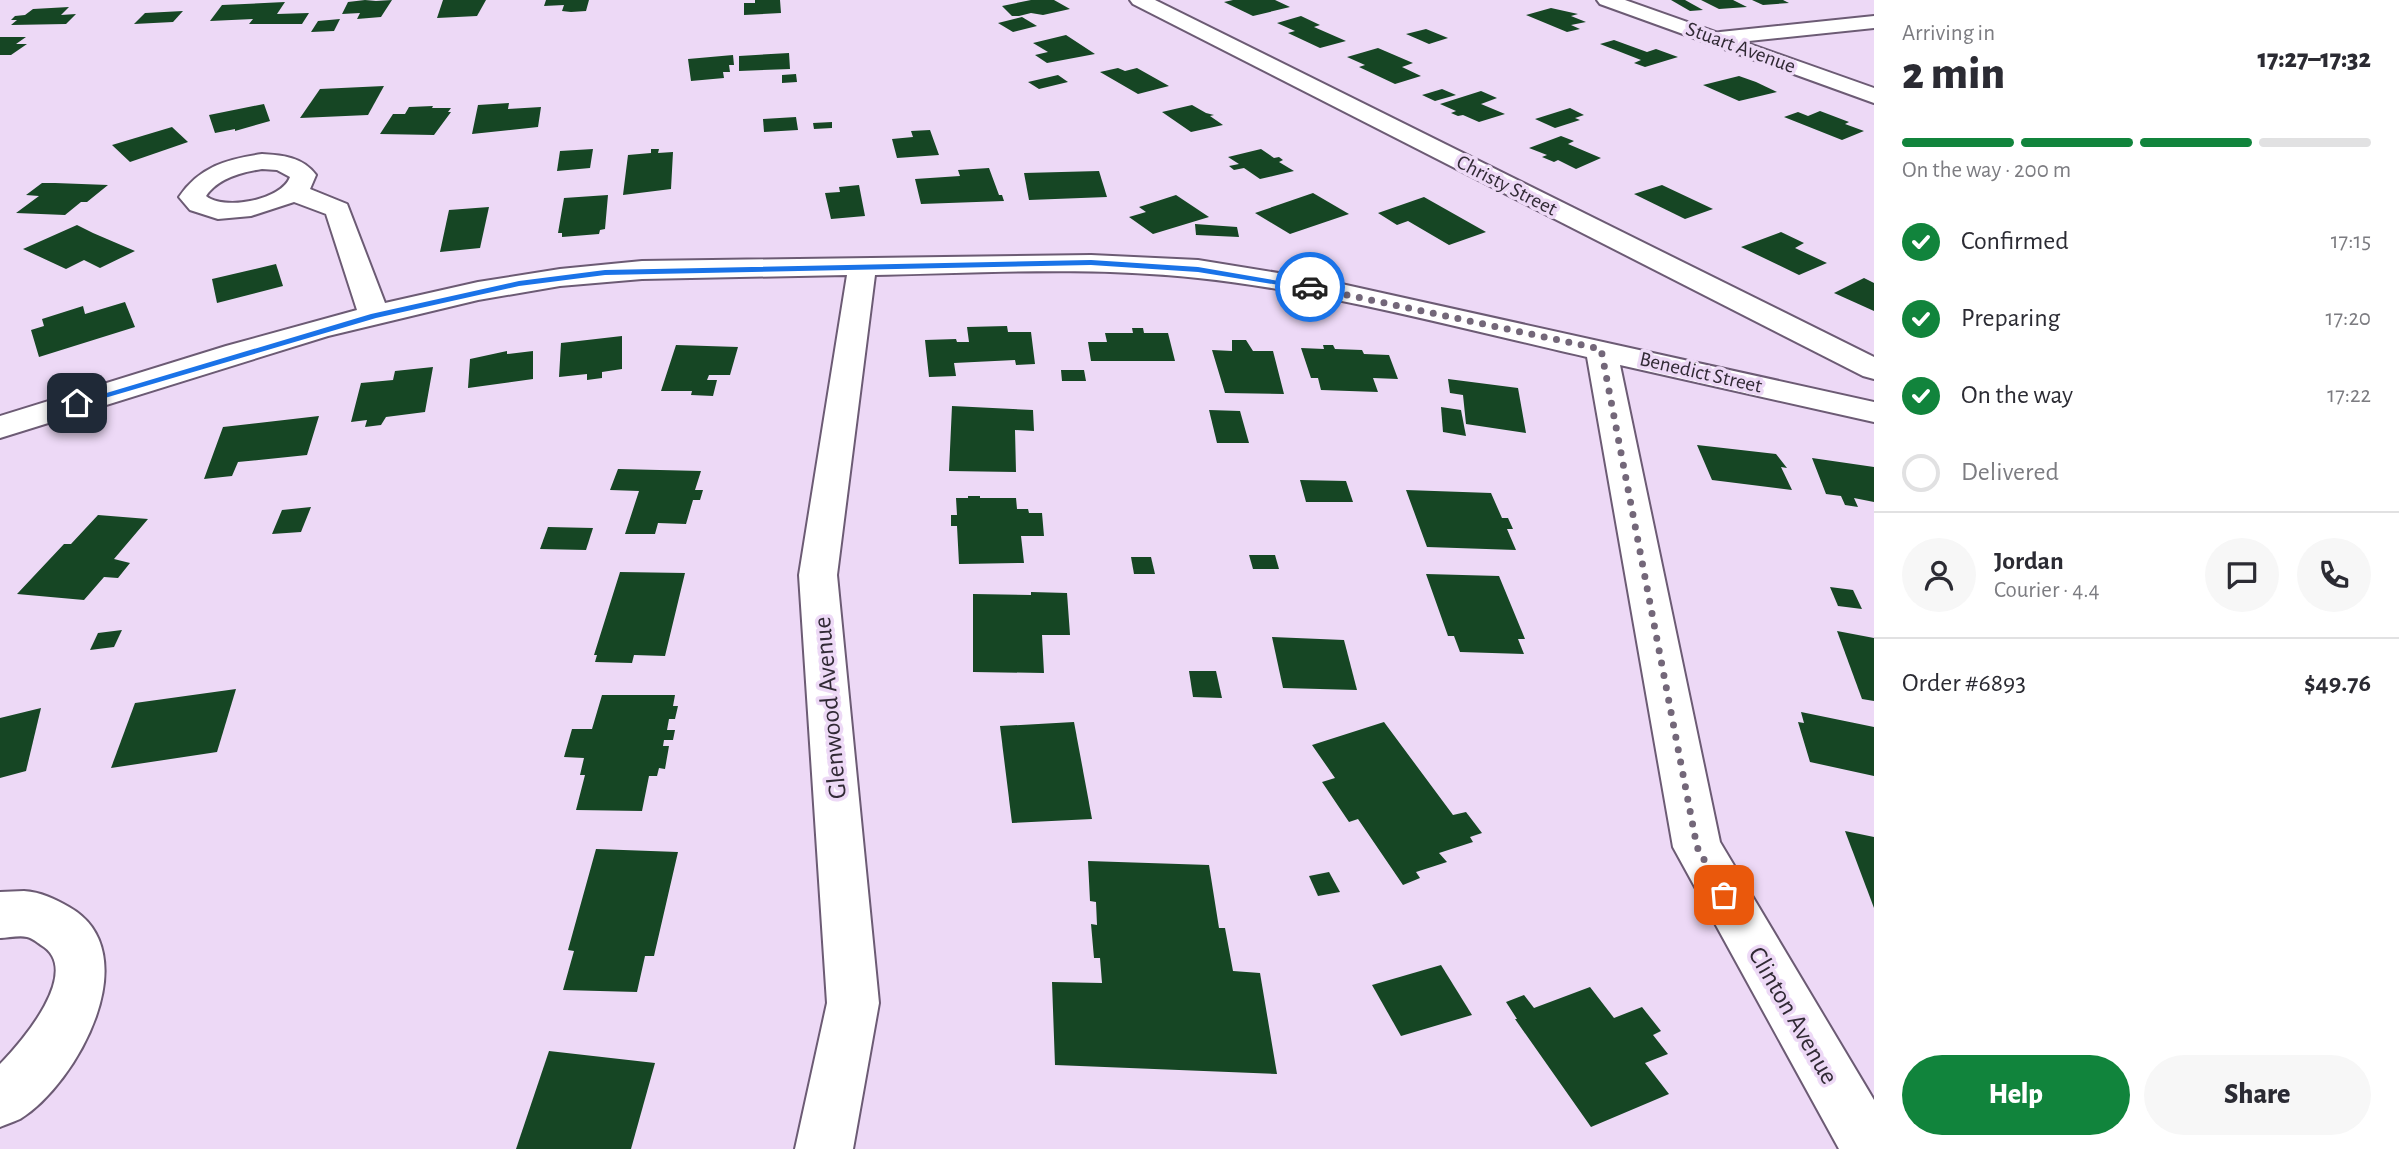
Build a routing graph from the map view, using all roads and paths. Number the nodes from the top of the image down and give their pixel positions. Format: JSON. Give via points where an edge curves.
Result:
{"nodes":[{"id":1,"x":1140,"y":0,"type":"edge"},
{"id":2,"x":1607,"y":0,"type":"edge"},
{"id":3,"x":1874,"y":22,"type":"edge"},
{"id":4,"x":1720,"y":38,"type":"junction"},
{"id":5,"x":1874,"y":96,"type":"edge"},
{"id":6,"x":290,"y":194,"type":"dead end"},
{"id":7,"x":862,"y":268,"type":"junction"},
{"id":8,"x":374,"y":316,"type":"junction"},
{"id":9,"x":1601,"y":349,"type":"junction"},
{"id":10,"x":1874,"y":369,"type":"edge"},
{"id":11,"x":1874,"y":412,"type":"edge"},
{"id":12,"x":0,"y":427,"type":"edge"},
{"id":13,"x":0,"y":915,"type":"edge"},
{"id":14,"x":0,"y":1099,"type":"edge"},
{"id":15,"x":1874,"y":1147,"type":"edge"},
{"id":16,"x":824,"y":1149,"type":"edge"}],
"edges":[{"from":1,"to":10,"type":"street","name":"Christy Street"},
{"from":2,"to":4,"type":"street","name":"Stuart Avenue"},
{"from":3,"to":4,"type":"street"},
{"from":4,"to":5,"type":"street","name":"Stuart Avenue"},
{"from":6,"to":8,"type":"street","via":[[338,210]]},
{"from":7,"to":8,"type":"street","name":"Benedict Street","via":[[605,272],[507,286]]},
{"from":7,"to":9,"type":"street","name":"Benedict Street","via":[[1091,263],[1198,269],[1328,290]]},
{"from":7,"to":16,"type":"street","name":"Glenwood Avenue","via":[[818,575],[853,1003]]},
{"from":8,"to":12,"type":"street","name":"Benedict Street"},
{"from":9,"to":11,"type":"street","name":"Benedict Street"},
{"from":9,"to":15,"type":"street","name":"Clinton Avenue","via":[[1697,847],[1862,1134]]},
{"from":13,"to":14,"type":"street","via":[[36,915],[67,931],[81,961],[76,1002],[51,1049]]}]}
